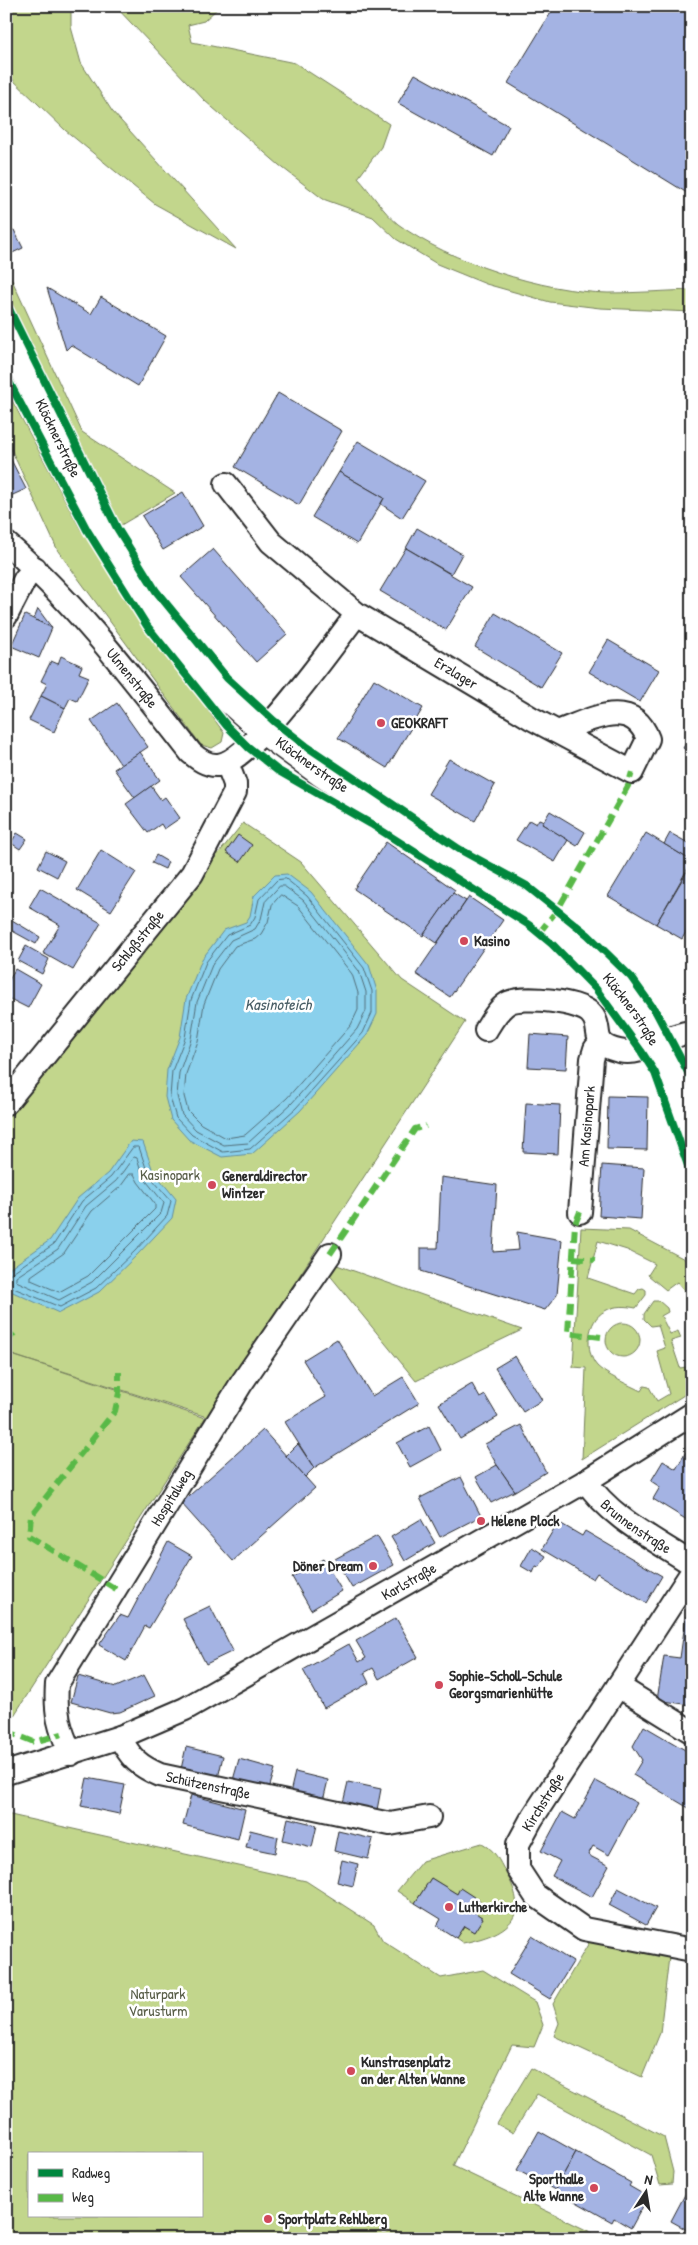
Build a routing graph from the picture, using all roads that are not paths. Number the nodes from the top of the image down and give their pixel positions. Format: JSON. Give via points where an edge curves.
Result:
{"nodes":[{"id":1,"x":6,"y":331,"type":"edge"},
{"id":2,"x":226,"y":484,"type":"dead end"},
{"id":3,"x":6,"y":543,"type":"edge"},
{"id":4,"x":36,"y":568,"type":"junction"},
{"id":5,"x":357,"y":614,"type":"junction"},
{"id":6,"x":6,"y":616,"type":"edge"},
{"id":7,"x":265,"y":732,"type":"junction"},
{"id":8,"x":557,"y":732,"type":"dead end"},
{"id":9,"x":227,"y":763,"type":"junction"},
{"id":10,"x":486,"y":1030,"type":"dead end"},
{"id":11,"x":692,"y":1032,"type":"edge"},
{"id":12,"x":601,"y":1042,"type":"junction"},
{"id":13,"x":655,"y":1044,"type":"junction"},
{"id":14,"x":6,"y":1103,"type":"edge"},
{"id":15,"x":692,"y":1128,"type":"edge"},
{"id":16,"x":580,"y":1212,"type":"dead end"},
{"id":17,"x":330,"y":1254,"type":"dead end"},
{"id":18,"x":692,"y":1414,"type":"edge"},
{"id":19,"x":586,"y":1481,"type":"junction"},
{"id":20,"x":692,"y":1564,"type":"edge"},
{"id":21,"x":692,"y":1572,"type":"edge"},
{"id":22,"x":618,"y":1686,"type":"junction"},
{"id":23,"x":692,"y":1732,"type":"edge"},
{"id":24,"x":120,"y":1738,"type":"junction"},
{"id":25,"x":71,"y":1754,"type":"junction"},
{"id":26,"x":6,"y":1773,"type":"edge"},
{"id":27,"x":429,"y":1817,"type":"dead end"},
{"id":28,"x":692,"y":1950,"type":"edge"}],
"edges":[{"from":1,"to":7,"type":"main road","name":"Klöcknerstraße","via":[[107,539],[152,609],[225,696]]},
{"from":2,"to":5,"type":"street","name":"Erzlager","via":[[271,542]]},
{"from":3,"to":4,"type":"street","name":"Ulmenstraße"},
{"from":4,"to":6,"type":"street","via":[[25,579]]},
{"from":4,"to":9,"type":"street","name":"Ulmenstraße","via":[[112,652],[191,753],[208,764]]},
{"from":5,"to":7,"type":"street"},
{"from":5,"to":8,"type":"street","name":"Erzlager"},
{"from":7,"to":9,"type":"street"},
{"from":7,"to":13,"type":"main road","name":"Klöcknerstraße","via":[[549,920],[618,988]]},
{"from":9,"to":14,"type":"street","name":"Schloßstraße","via":[[235,792],[192,874]]},
{"from":10,"to":12,"type":"street","via":[[497,1013],[510,1002],[567,1003],[593,1015]]},
{"from":11,"to":13,"type":"street"},
{"from":12,"to":13,"type":"street","via":[[609,1048],[632,1052]]},
{"from":12,"to":16,"type":"street","name":"Am Kasinopark","via":[[592,1059]]},
{"from":13,"to":15,"type":"main road","name":"Klöcknerstraße"},
{"from":17,"to":25,"type":"street","name":"Hospitalweg","via":[[240,1384],[57,1684],[55,1707]]},
{"from":18,"to":19,"type":"street","name":"Karlstraße"},
{"from":19,"to":20,"type":"street","name":"Brunnenstraße","via":[[595,1495],[612,1510]]},
{"from":19,"to":24,"type":"street","name":"Karlstraße","via":[[185,1709]]},
{"from":21,"to":22,"type":"street","name":"Kirchstraße"},
{"from":22,"to":23,"type":"street"},
{"from":22,"to":28,"type":"street","name":"Kirchstraße","via":[[531,1820],[518,1844],[518,1869],[535,1895],[584,1928]]},
{"from":24,"to":25,"type":"street"},
{"from":24,"to":27,"type":"street","name":"Schützenstraße","via":[[126,1751],[142,1768],[160,1775],[390,1824]]},
{"from":25,"to":26,"type":"street"}]}
